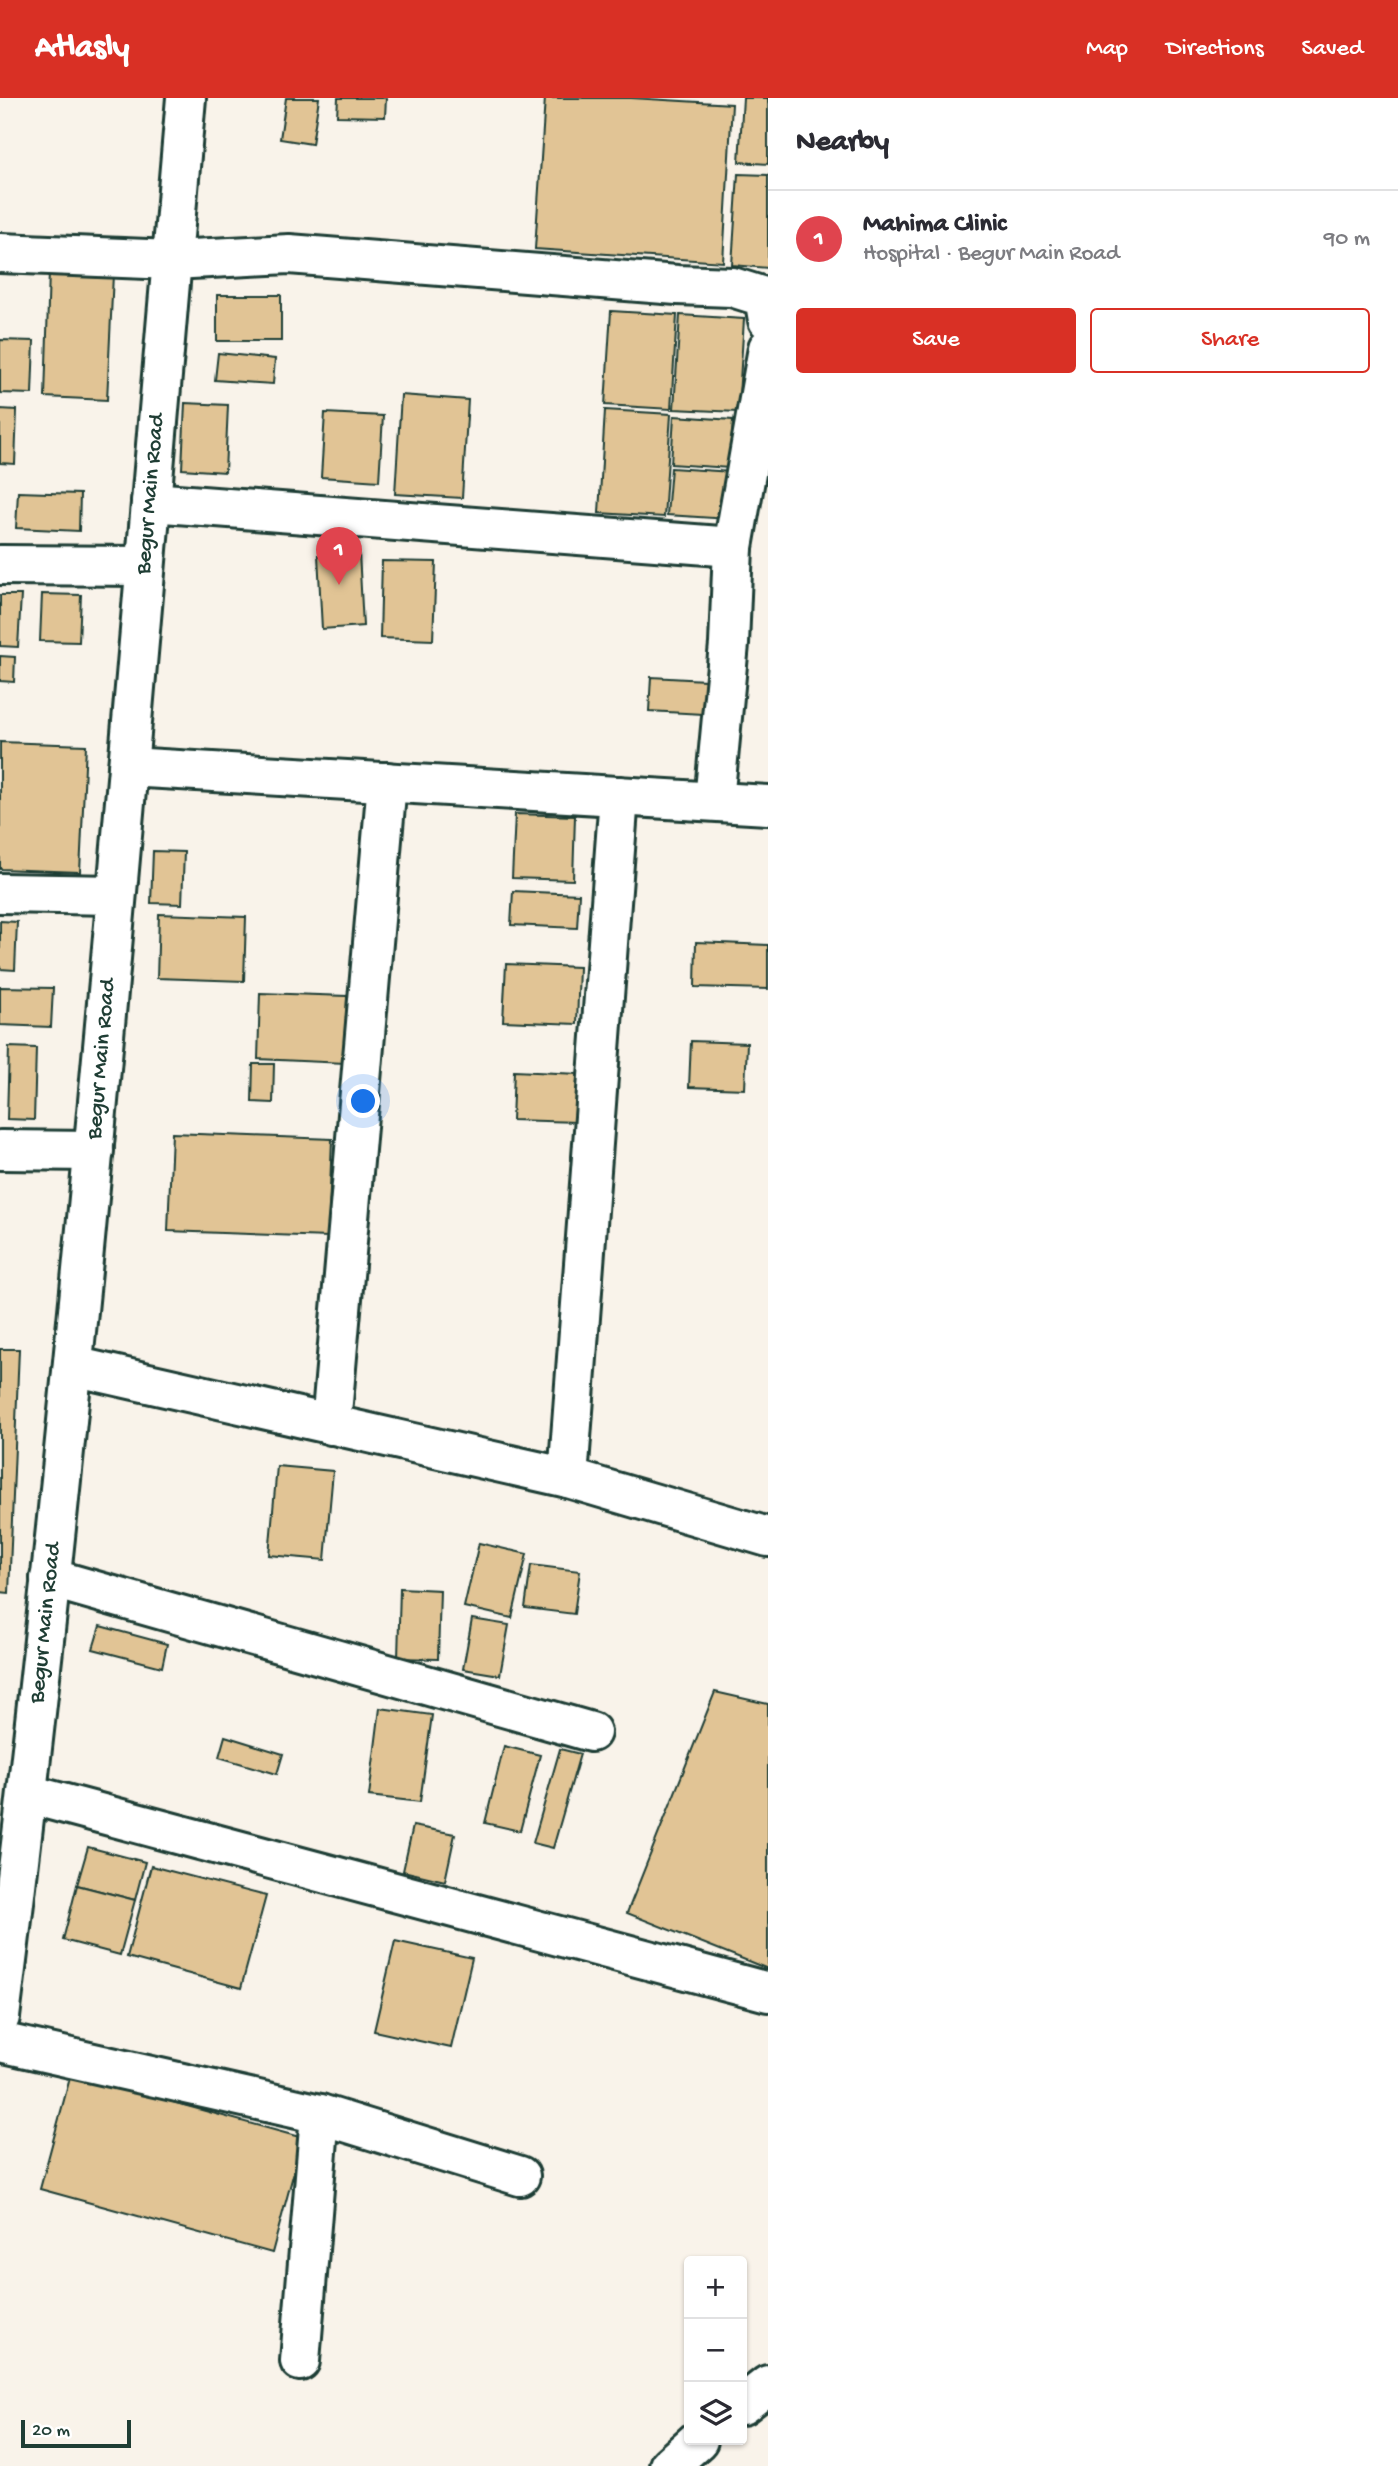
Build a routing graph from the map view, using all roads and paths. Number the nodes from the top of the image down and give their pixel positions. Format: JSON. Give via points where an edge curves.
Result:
{"nodes":[{"id":1,"x":186,"y":98,"type":"edge"},
{"id":2,"x":0,"y":253,"type":"edge"},
{"id":3,"x":172,"y":260,"type":"junction"},
{"id":4,"x":768,"y":320,"type":"edge"},
{"id":5,"x":768,"y":348,"type":"edge"},
{"id":6,"x":151,"y":502,"type":"junction"},
{"id":7,"x":733,"y":547,"type":"junction"},
{"id":8,"x":0,"y":565,"type":"edge"},
{"id":9,"x":145,"y":566,"type":"junction"},
{"id":10,"x":128,"y":767,"type":"junction"},
{"id":11,"x":387,"y":782,"type":"junction"},
{"id":12,"x":620,"y":796,"type":"junction"},
{"id":13,"x":714,"y":801,"type":"junction"},
{"id":14,"x":768,"y":805,"type":"edge"},
{"id":15,"x":0,"y":893,"type":"edge"},
{"id":16,"x":116,"y":895,"type":"junction"},
{"id":17,"x":0,"y":1150,"type":"edge"},
{"id":18,"x":94,"y":1151,"type":"junction"},
{"id":19,"x":73,"y":1366,"type":"junction"},
{"id":20,"x":331,"y":1425,"type":"junction"},
{"id":21,"x":568,"y":1478,"type":"junction"},
{"id":22,"x":768,"y":1537,"type":"edge"},
{"id":23,"x":50,"y":1578,"type":"junction"},
{"id":24,"x":591,"y":1732,"type":"dead end"},
{"id":25,"x":28,"y":1794,"type":"junction"},
{"id":26,"x":768,"y":1992,"type":"edge"},
{"id":27,"x":0,"y":2017,"type":"edge"},
{"id":28,"x":0,"y":2042,"type":"edge"},
{"id":29,"x":320,"y":2114,"type":"junction"},
{"id":30,"x":520,"y":2176,"type":"dead end"},
{"id":31,"x":300,"y":2361,"type":"dead end"},
{"id":32,"x":768,"y":2385,"type":"edge"},
{"id":33,"x":747,"y":2401,"type":"edge"},
{"id":34,"x":692,"y":2445,"type":"edge"},
{"id":35,"x":669,"y":2466,"type":"edge"}],
"edges":[{"from":1,"to":3,"type":"street","name":"Begur Main Road"},
{"from":2,"to":3,"type":"street"},
{"from":3,"to":4,"type":"street","via":[[289,254],[732,287],[764,297]]},
{"from":3,"to":6,"type":"street","name":"Begur Main Road"},
{"from":5,"to":7,"type":"street"},
{"from":6,"to":7,"type":"street"},
{"from":6,"to":9,"type":"street","name":"Begur Main Road"},
{"from":7,"to":13,"type":"street"},
{"from":8,"to":9,"type":"street"},
{"from":9,"to":10,"type":"street","name":"Begur Main Road"},
{"from":10,"to":11,"type":"street"},
{"from":10,"to":16,"type":"street","name":"Begur Main Road"},
{"from":11,"to":12,"type":"street"},
{"from":11,"to":20,"type":"street"},
{"from":12,"to":13,"type":"street"},
{"from":12,"to":21,"type":"street"},
{"from":13,"to":14,"type":"street"},
{"from":15,"to":16,"type":"street"},
{"from":16,"to":18,"type":"street","name":"Begur Main Road"},
{"from":17,"to":18,"type":"street"},
{"from":18,"to":19,"type":"street","name":"Begur Main Road"},
{"from":19,"to":20,"type":"street"},
{"from":19,"to":23,"type":"street","name":"Begur Main Road"},
{"from":20,"to":21,"type":"street"},
{"from":21,"to":22,"type":"street"},
{"from":23,"to":24,"type":"street"},
{"from":23,"to":25,"type":"street","name":"Begur Main Road"},
{"from":25,"to":26,"type":"street"},
{"from":25,"to":27,"type":"street","name":"Begur Main Road"},
{"from":28,"to":29,"type":"street"},
{"from":29,"to":30,"type":"street"},
{"from":29,"to":31,"type":"street"},
{"from":32,"to":33,"type":"street"},
{"from":34,"to":35,"type":"street"}]}
